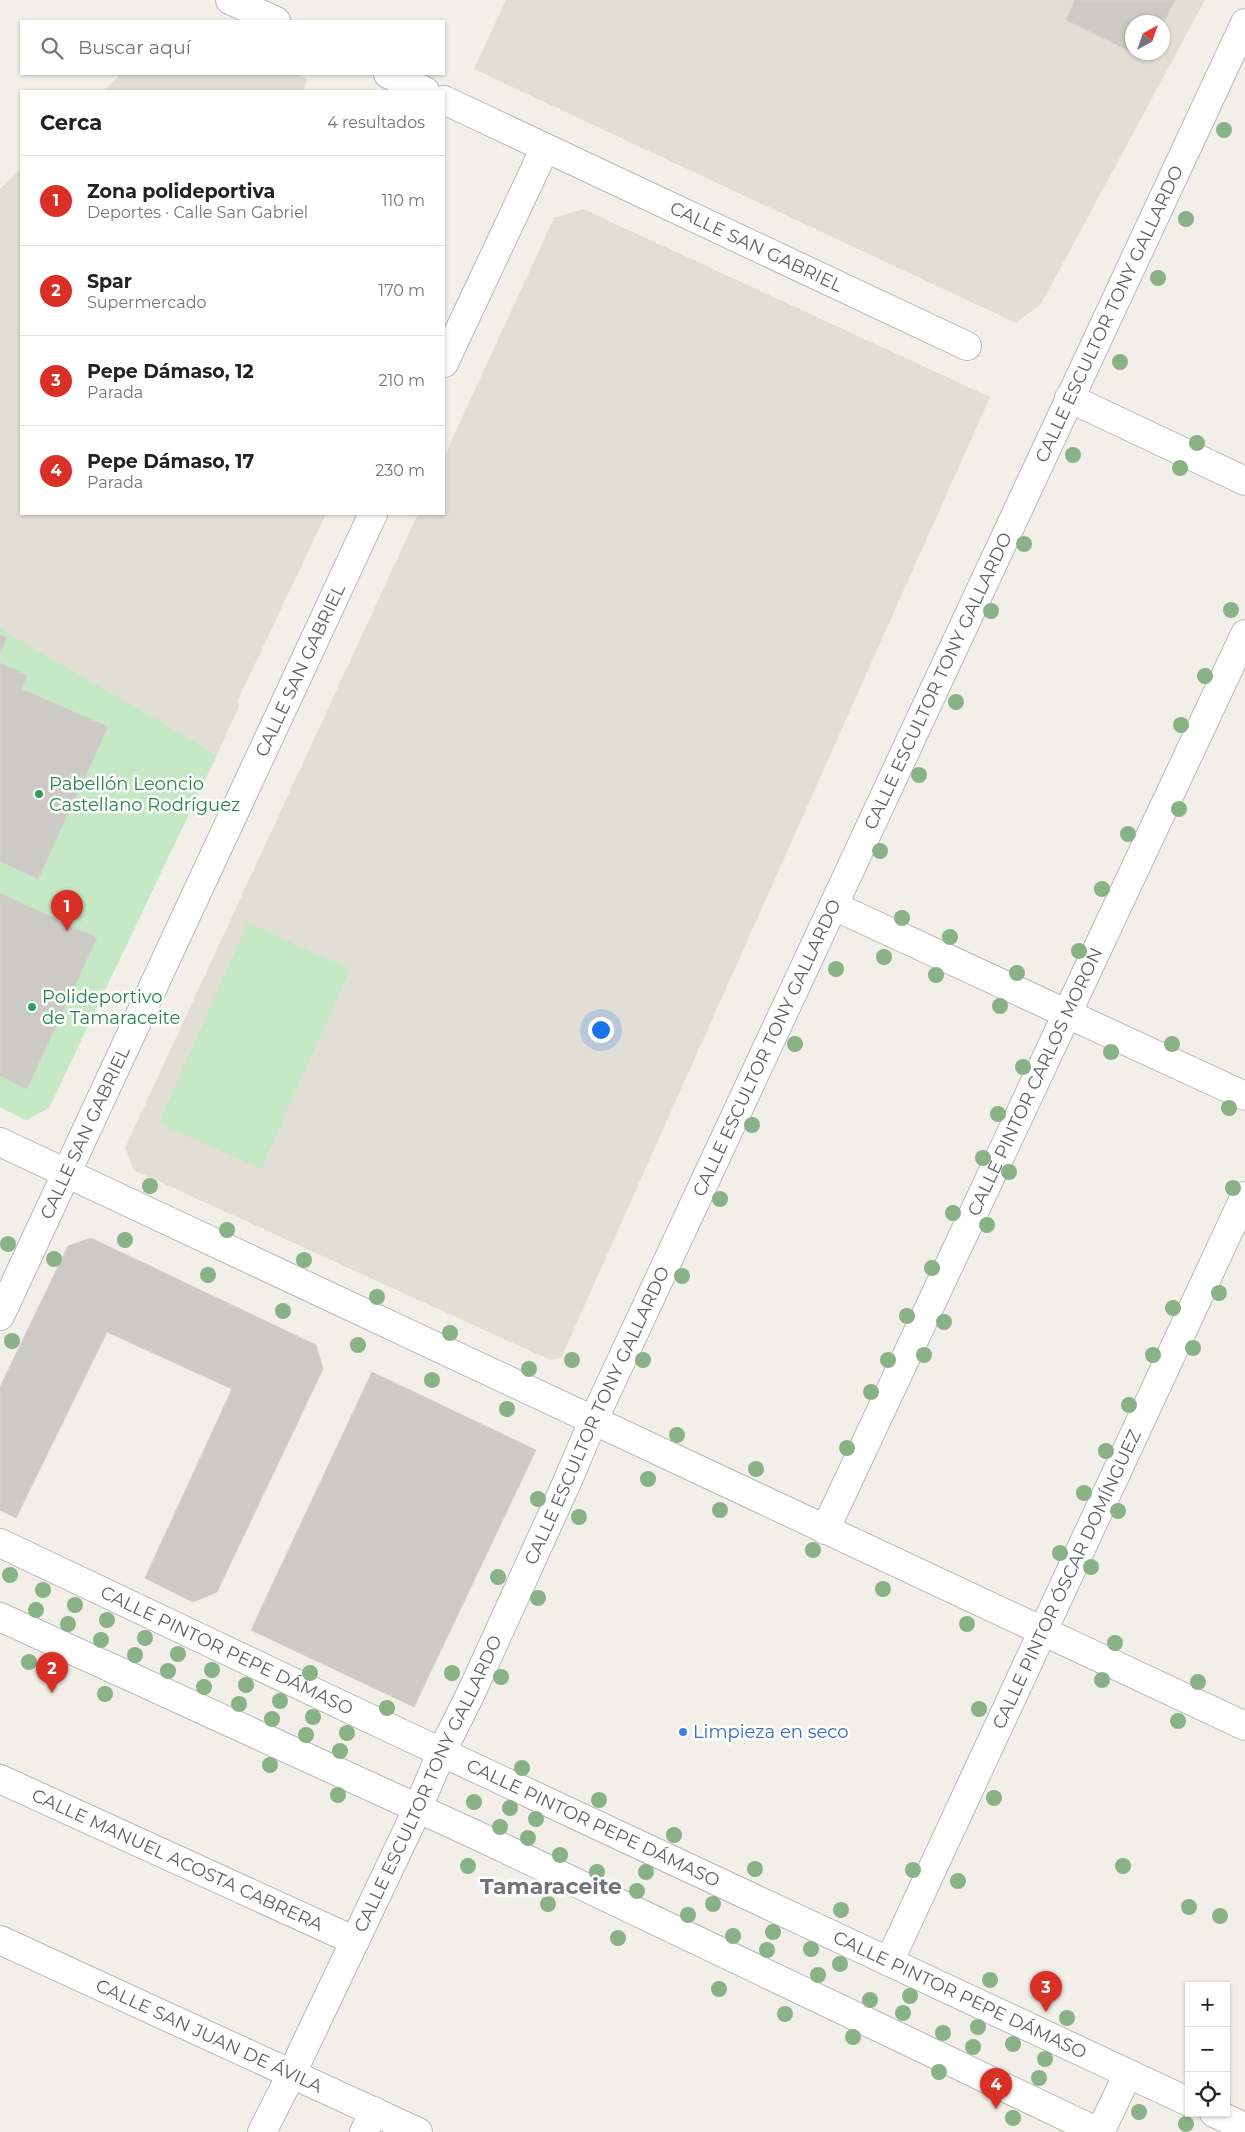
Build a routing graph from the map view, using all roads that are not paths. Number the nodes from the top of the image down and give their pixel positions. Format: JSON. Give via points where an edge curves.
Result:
{"nodes":[{"id":1,"x":230,"y":0,"type":"edge"},
{"id":2,"x":274,"y":20,"type":"edge"},
{"id":3,"x":1245,"y":23,"type":"edge"},
{"id":4,"x":390,"y":75,"type":"edge"},
{"id":5,"x":423,"y":90,"type":"edge"},
{"id":6,"x":445,"y":100,"type":"edge"},
{"id":7,"x":545,"y":148,"type":"junction"},
{"id":8,"x":967,"y":346,"type":"dead end"},
{"id":9,"x":445,"y":361,"type":"edge"},
{"id":10,"x":1069,"y":398,"type":"junction"},
{"id":11,"x":1245,"y":481,"type":"edge"},
{"id":12,"x":373,"y":515,"type":"edge"},
{"id":13,"x":1245,"y":634,"type":"edge"},
{"id":14,"x":834,"y":906,"type":"junction"},
{"id":15,"x":1067,"y":1014,"type":"junction"},
{"id":16,"x":1245,"y":1096,"type":"edge"},
{"id":17,"x":0,"y":1142,"type":"edge"},
{"id":18,"x":66,"y":1173,"type":"junction"},
{"id":19,"x":1245,"y":1196,"type":"edge"},
{"id":20,"x":0,"y":1316,"type":"edge"},
{"id":21,"x":593,"y":1420,"type":"junction"},
{"id":22,"x":825,"y":1530,"type":"junction"},
{"id":23,"x":0,"y":1543,"type":"edge"},
{"id":24,"x":0,"y":1617,"type":"edge"},
{"id":25,"x":1043,"y":1632,"type":"junction"},
{"id":26,"x":1245,"y":1726,"type":"edge"},
{"id":27,"x":442,"y":1751,"type":"junction"},
{"id":28,"x":0,"y":1779,"type":"edge"},
{"id":29,"x":418,"y":1808,"type":"junction"},
{"id":30,"x":0,"y":1940,"type":"edge"},
{"id":31,"x":355,"y":1941,"type":"junction"},
{"id":32,"x":890,"y":1962,"type":"junction"},
{"id":33,"x":292,"y":2073,"type":"junction"},
{"id":34,"x":1128,"y":2074,"type":"junction"},
{"id":35,"x":1185,"y":2100,"type":"edge"},
{"id":36,"x":1223,"y":2117,"type":"edge"},
{"id":37,"x":369,"y":2122,"type":"edge"},
{"id":38,"x":1245,"y":2127,"type":"edge"},
{"id":39,"x":262,"y":2132,"type":"edge"},
{"id":40,"x":418,"y":2132,"type":"edge"},
{"id":41,"x":1099,"y":2132,"type":"edge"}],
"edges":[{"from":1,"to":2,"type":"street"},
{"from":3,"to":10,"type":"street","name":"CALLE ESCULTOR TONY GALLARDO"},
{"from":4,"to":5,"type":"street"},
{"from":6,"to":7,"type":"street","name":"CALLE SAN GABRIEL"},
{"from":7,"to":8,"type":"street","name":"CALLE SAN GABRIEL"},
{"from":7,"to":9,"type":"street"},
{"from":10,"to":11,"type":"street"},
{"from":10,"to":14,"type":"street","name":"CALLE ESCULTOR TONY GALLARDO"},
{"from":12,"to":18,"type":"street","name":"CALLE SAN GABRIEL"},
{"from":13,"to":15,"type":"street","name":"CALLE PINTOR CARLOS MORON"},
{"from":14,"to":15,"type":"street"},
{"from":14,"to":21,"type":"street","name":"CALLE ESCULTOR TONY GALLARDO"},
{"from":15,"to":16,"type":"street"},
{"from":15,"to":22,"type":"street","name":"CALLE PINTOR CARLOS MORON"},
{"from":17,"to":18,"type":"street"},
{"from":18,"to":20,"type":"street","name":"CALLE SAN GABRIEL"},
{"from":18,"to":21,"type":"street"},
{"from":19,"to":25,"type":"street","name":"CALLE PINTOR ÓSCAR DOMÍNGUEZ"},
{"from":21,"to":22,"type":"street"},
{"from":21,"to":27,"type":"street","name":"CALLE ESCULTOR TONY GALLARDO"},
{"from":22,"to":25,"type":"street"},
{"from":23,"to":27,"type":"street","name":"CALLE PINTOR PEPE DÁMASO"},
{"from":24,"to":29,"type":"street"},
{"from":25,"to":26,"type":"street"},
{"from":25,"to":32,"type":"street","name":"CALLE PINTOR ÓSCAR DOMÍNGUEZ"},
{"from":27,"to":29,"type":"street","name":"CALLE ESCULTOR TONY GALLARDO"},
{"from":27,"to":32,"type":"street","name":"CALLE PINTOR PEPE DÁMASO"},
{"from":28,"to":31,"type":"street","name":"CALLE MANUEL ACOSTA CABRERA"},
{"from":29,"to":31,"type":"street","name":"CALLE ESCULTOR TONY GALLARDO"},
{"from":29,"to":41,"type":"street"},
{"from":30,"to":33,"type":"street","name":"CALLE SAN JUAN DE ÁVILA"},
{"from":31,"to":33,"type":"street","name":"CALLE ESCULTOR TONY GALLARDO"},
{"from":32,"to":34,"type":"street","name":"CALLE PINTOR PEPE DÁMASO"},
{"from":33,"to":37,"type":"street","name":"CALLE SAN JUAN DE ÁVILA"},
{"from":33,"to":39,"type":"street","name":"CALLE ESCULTOR TONY GALLARDO"},
{"from":34,"to":35,"type":"street","name":"CALLE PINTOR PEPE DÁMASO"},
{"from":34,"to":41,"type":"street"},
{"from":36,"to":38,"type":"street"},
{"from":37,"to":40,"type":"street","name":"CALLE SAN JUAN DE ÁVILA"}]}
